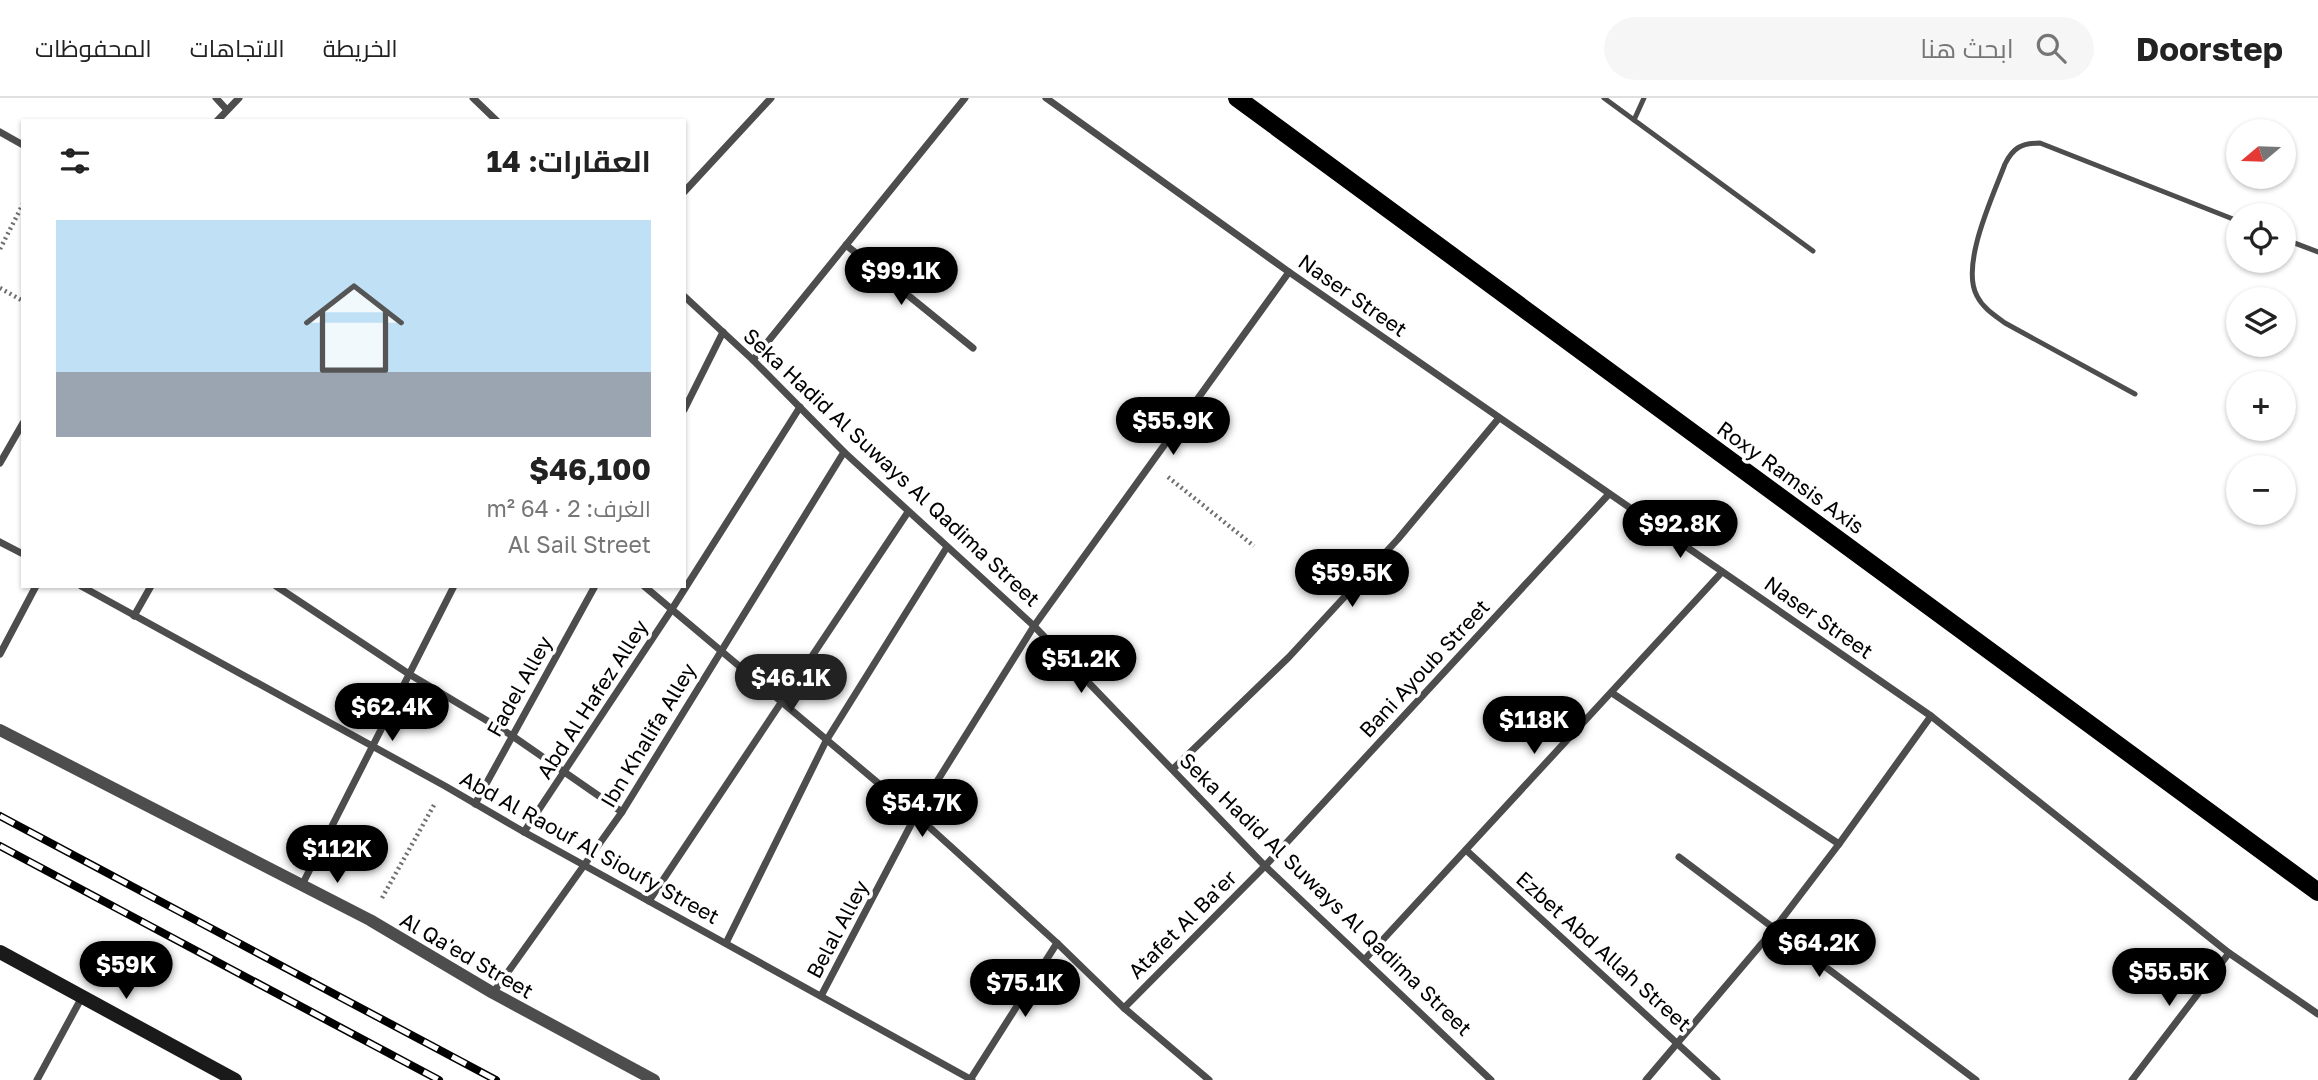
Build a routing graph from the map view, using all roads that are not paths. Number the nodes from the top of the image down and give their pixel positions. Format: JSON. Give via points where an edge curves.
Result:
{"nodes":[{"id":1,"x":216,"y":98,"type":"edge"},
{"id":2,"x":240,"y":98,"type":"edge"},
{"id":3,"x":771,"y":98,"type":"edge"},
{"id":4,"x":965,"y":98,"type":"edge"},
{"id":5,"x":1046,"y":98,"type":"edge"},
{"id":6,"x":1237,"y":98,"type":"edge"},
{"id":7,"x":1604,"y":98,"type":"edge"},
{"id":8,"x":1644,"y":98,"type":"edge"},
{"id":9,"x":475,"y":99,"type":"edge"},
{"id":10,"x":227,"y":110,"type":"junction"},
{"id":11,"x":219,"y":119,"type":"edge"},
{"id":12,"x":495,"y":119,"type":"edge"},
{"id":13,"x":1634,"y":120,"type":"junction"},
{"id":14,"x":0,"y":132,"type":"edge"},
{"id":15,"x":21,"y":144,"type":"edge"},
{"id":16,"x":686,"y":190,"type":"edge"},
{"id":17,"x":2226,"y":216,"type":"edge"},
{"id":18,"x":846,"y":244,"type":"junction"},
{"id":19,"x":2296,"y":244,"type":"edge"},
{"id":20,"x":1813,"y":251,"type":"dead end"},
{"id":21,"x":2318,"y":252,"type":"edge"},
{"id":22,"x":1289,"y":272,"type":"junction"},
{"id":23,"x":686,"y":298,"type":"edge"},
{"id":24,"x":723,"y":332,"type":"junction"},
{"id":25,"x":973,"y":348,"type":"dead end"},
{"id":26,"x":753,"y":360,"type":"junction"},
{"id":27,"x":2135,"y":394,"type":"dead end"},
{"id":28,"x":686,"y":406,"type":"edge"},
{"id":29,"x":800,"y":407,"type":"junction"},
{"id":30,"x":1499,"y":418,"type":"junction"},
{"id":31,"x":21,"y":426,"type":"edge"},
{"id":32,"x":844,"y":452,"type":"junction"},
{"id":33,"x":0,"y":463,"type":"edge"},
{"id":34,"x":1609,"y":494,"type":"junction"},
{"id":35,"x":908,"y":512,"type":"junction"},
{"id":36,"x":0,"y":542,"type":"edge"},
{"id":37,"x":947,"y":547,"type":"junction"},
{"id":38,"x":21,"y":553,"type":"edge"},
{"id":39,"x":1722,"y":572,"type":"junction"},
{"id":40,"x":686,"y":587,"type":"edge"},
{"id":41,"x":35,"y":588,"type":"edge"},
{"id":42,"x":84,"y":588,"type":"edge"},
{"id":43,"x":150,"y":588,"type":"edge"},
{"id":44,"x":453,"y":588,"type":"edge"},
{"id":45,"x":593,"y":588,"type":"edge"},
{"id":46,"x":646,"y":588,"type":"edge"},
{"id":47,"x":685,"y":588,"type":"edge"},
{"id":48,"x":289,"y":590,"type":"edge"},
{"id":49,"x":672,"y":609,"type":"junction"},
{"id":50,"x":134,"y":616,"type":"junction"},
{"id":51,"x":1034,"y":626,"type":"junction"},
{"id":52,"x":720,"y":650,"type":"junction"},
{"id":53,"x":0,"y":654,"type":"edge"},
{"id":54,"x":409,"y":674,"type":"junction"},
{"id":55,"x":1612,"y":693,"type":"junction"},
{"id":56,"x":781,"y":704,"type":"junction"},
{"id":57,"x":1931,"y":716,"type":"junction"},
{"id":58,"x":0,"y":730,"type":"edge"},
{"id":59,"x":511,"y":735,"type":"junction"},
{"id":60,"x":826,"y":741,"type":"junction"},
{"id":61,"x":373,"y":748,"type":"junction"},
{"id":62,"x":1173,"y":769,"type":"junction"},
{"id":63,"x":565,"y":772,"type":"junction"},
{"id":64,"x":475,"y":804,"type":"junction"},
{"id":65,"x":622,"y":812,"type":"junction"},
{"id":66,"x":916,"y":815,"type":"junction"},
{"id":67,"x":524,"y":832,"type":"junction"},
{"id":68,"x":1839,"y":844,"type":"junction"},
{"id":69,"x":1466,"y":850,"type":"junction"},
{"id":70,"x":1679,"y":857,"type":"dead end"},
{"id":71,"x":585,"y":866,"type":"junction"},
{"id":72,"x":1265,"y":866,"type":"junction"},
{"id":73,"x":302,"y":885,"type":"junction"},
{"id":74,"x":2318,"y":892,"type":"edge"},
{"id":75,"x":649,"y":901,"type":"junction"},
{"id":76,"x":1775,"y":928,"type":"junction"},
{"id":77,"x":726,"y":943,"type":"junction"},
{"id":78,"x":1057,"y":943,"type":"junction"},
{"id":79,"x":0,"y":953,"type":"edge"},
{"id":80,"x":2229,"y":953,"type":"junction"},
{"id":81,"x":1366,"y":959,"type":"junction"},
{"id":82,"x":493,"y":993,"type":"junction"},
{"id":83,"x":821,"y":996,"type":"junction"},
{"id":84,"x":82,"y":997,"type":"junction"},
{"id":85,"x":1124,"y":1008,"type":"junction"},
{"id":86,"x":2318,"y":1014,"type":"edge"},
{"id":87,"x":1678,"y":1043,"type":"junction"},
{"id":88,"x":1484,"y":1073,"type":"junction"},
{"id":89,"x":37,"y":1080,"type":"edge"},
{"id":90,"x":235,"y":1080,"type":"edge"},
{"id":91,"x":654,"y":1080,"type":"edge"},
{"id":92,"x":971,"y":1080,"type":"edge"},
{"id":93,"x":1209,"y":1080,"type":"edge"},
{"id":94,"x":1477,"y":1080,"type":"edge"},
{"id":95,"x":1491,"y":1080,"type":"edge"},
{"id":96,"x":1646,"y":1080,"type":"edge"},
{"id":97,"x":1717,"y":1080,"type":"edge"},
{"id":98,"x":1976,"y":1080,"type":"edge"},
{"id":99,"x":2132,"y":1080,"type":"edge"}],
"edges":[{"from":1,"to":10,"type":"street"},
{"from":2,"to":10,"type":"street"},
{"from":3,"to":16,"type":"street"},
{"from":4,"to":18,"type":"street"},
{"from":5,"to":22,"type":"street","name":"Naser Street"},
{"from":6,"to":74,"type":"main road","name":"Roxy Ramsis Axis"},
{"from":7,"to":13,"type":"lane"},
{"from":8,"to":13,"type":"lane"},
{"from":9,"to":12,"type":"street"},
{"from":10,"to":11,"type":"street"},
{"from":13,"to":20,"type":"lane"},
{"from":14,"to":15,"type":"street"},
{"from":17,"to":27,"type":"lane","via":[[2040,143],[2025,143],[2012,150],[1973,254],[1971,275],[1976,295],[2005,323]]},
{"from":18,"to":25,"type":"street"},
{"from":18,"to":26,"type":"street"},
{"from":19,"to":21,"type":"lane"},
{"from":22,"to":30,"type":"street","name":"Naser Street"},
{"from":22,"to":51,"type":"street","name":"Belal Alley"},
{"from":23,"to":24,"type":"street","name":"Seka Hadid Al Suways Al Qadima Street"},
{"from":24,"to":26,"type":"street","name":"Seka Hadid Al Suways Al Qadima Street"},
{"from":24,"to":28,"type":"street"},
{"from":26,"to":29,"type":"street","name":"Seka Hadid Al Suways Al Qadima Street"},
{"from":29,"to":32,"type":"street","name":"Seka Hadid Al Suways Al Qadima Street"},
{"from":29,"to":40,"type":"street","name":"Abd Al Hafez Alley"},
{"from":30,"to":34,"type":"street","name":"Naser Street"},
{"from":30,"to":62,"type":"street","via":[[1289,657]]},
{"from":31,"to":33,"type":"street"},
{"from":32,"to":35,"type":"street","name":"Seka Hadid Al Suways Al Qadima Street"},
{"from":32,"to":52,"type":"street","name":"Ibn Khalifa Alley"},
{"from":34,"to":39,"type":"street","name":"Naser Street"},
{"from":34,"to":72,"type":"street","name":"Bani Ayoub Street"},
{"from":35,"to":37,"type":"street","name":"Seka Hadid Al Suways Al Qadima Street"},
{"from":35,"to":56,"type":"street"},
{"from":36,"to":38,"type":"street"},
{"from":37,"to":51,"type":"street","name":"Seka Hadid Al Suways Al Qadima Street"},
{"from":37,"to":60,"type":"street"},
{"from":39,"to":55,"type":"street"},
{"from":39,"to":57,"type":"street","name":"Naser Street"},
{"from":41,"to":53,"type":"street"},
{"from":42,"to":50,"type":"street","name":"Abd Al Raouf Al Sioufy Street"},
{"from":43,"to":50,"type":"street"},
{"from":44,"to":54,"type":"street"},
{"from":45,"to":59,"type":"street","name":"Fadel Alley"},
{"from":46,"to":49,"type":"street"},
{"from":47,"to":49,"type":"street","name":"Abd Al Hafez Alley"},
{"from":48,"to":54,"type":"street"},
{"from":49,"to":52,"type":"street"},
{"from":49,"to":63,"type":"street","name":"Abd Al Hafez Alley"},
{"from":50,"to":61,"type":"street","name":"Abd Al Raouf Al Sioufy Street"},
{"from":51,"to":62,"type":"street","name":"Seka Hadid Al Suways Al Qadima Street"},
{"from":51,"to":66,"type":"street","name":"Belal Alley"},
{"from":52,"to":56,"type":"street"},
{"from":52,"to":65,"type":"street","name":"Ibn Khalifa Alley"},
{"from":54,"to":59,"type":"street"},
{"from":54,"to":61,"type":"street"},
{"from":55,"to":68,"type":"street"},
{"from":55,"to":69,"type":"street"},
{"from":56,"to":60,"type":"street"},
{"from":56,"to":75,"type":"street"},
{"from":57,"to":68,"type":"street"},
{"from":57,"to":80,"type":"street","name":"Naser Street"},
{"from":58,"to":73,"type":"street","name":"Al Qa'ed Street"},
{"from":59,"to":63,"type":"street"},
{"from":59,"to":64,"type":"street","name":"Fadel Alley"},
{"from":60,"to":66,"type":"street"},
{"from":60,"to":77,"type":"street"},
{"from":61,"to":64,"type":"street","name":"Abd Al Raouf Al Sioufy Street"},
{"from":61,"to":73,"type":"street"},
{"from":62,"to":72,"type":"street","name":"Seka Hadid Al Suways Al Qadima Street"},
{"from":63,"to":65,"type":"street"},
{"from":63,"to":67,"type":"street","name":"Abd Al Hafez Alley"},
{"from":64,"to":67,"type":"street","name":"Abd Al Raouf Al Sioufy Street"},
{"from":65,"to":71,"type":"street","name":"Ibn Khalifa Alley"},
{"from":66,"to":78,"type":"street"},
{"from":66,"to":83,"type":"street","name":"Belal Alley"},
{"from":67,"to":71,"type":"street","name":"Abd Al Raouf Al Sioufy Street"},
{"from":68,"to":76,"type":"street"},
{"from":69,"to":81,"type":"street"},
{"from":69,"to":87,"type":"street","name":"Ezbet Abd Allah Street"},
{"from":70,"to":76,"type":"street"},
{"from":71,"to":75,"type":"street","name":"Abd Al Raouf Al Sioufy Street"},
{"from":71,"to":82,"type":"street","name":"Ibn Khalifa Alley"},
{"from":72,"to":81,"type":"street","name":"Seka Hadid Al Suways Al Qadima Street"},
{"from":72,"to":85,"type":"street","name":"Atafet Al Ba'er"},
{"from":73,"to":82,"type":"street","name":"Al Qa'ed Street"},
{"from":75,"to":77,"type":"street","name":"Abd Al Raouf Al Sioufy Street"},
{"from":76,"to":87,"type":"street"},
{"from":76,"to":98,"type":"street"},
{"from":77,"to":83,"type":"street","name":"Abd Al Raouf Al Sioufy Street"},
{"from":78,"to":85,"type":"street"},
{"from":78,"to":92,"type":"street"},
{"from":79,"to":84,"type":"main road"},
{"from":80,"to":86,"type":"street","name":"Naser Street"},
{"from":80,"to":99,"type":"street"},
{"from":81,"to":88,"type":"street","name":"Seka Hadid Al Suways Al Qadima Street"},
{"from":82,"to":91,"type":"street","name":"Al Qa'ed Street"},
{"from":83,"to":92,"type":"street","name":"Abd Al Raouf Al Sioufy Street"},
{"from":84,"to":89,"type":"street"},
{"from":84,"to":90,"type":"main road"},
{"from":85,"to":93,"type":"street"},
{"from":87,"to":96,"type":"street"},
{"from":87,"to":97,"type":"street","name":"Ezbet Abd Allah Street"},
{"from":88,"to":94,"type":"street"},
{"from":88,"to":95,"type":"street","name":"Seka Hadid Al Suways Al Qadima Street"}]}
